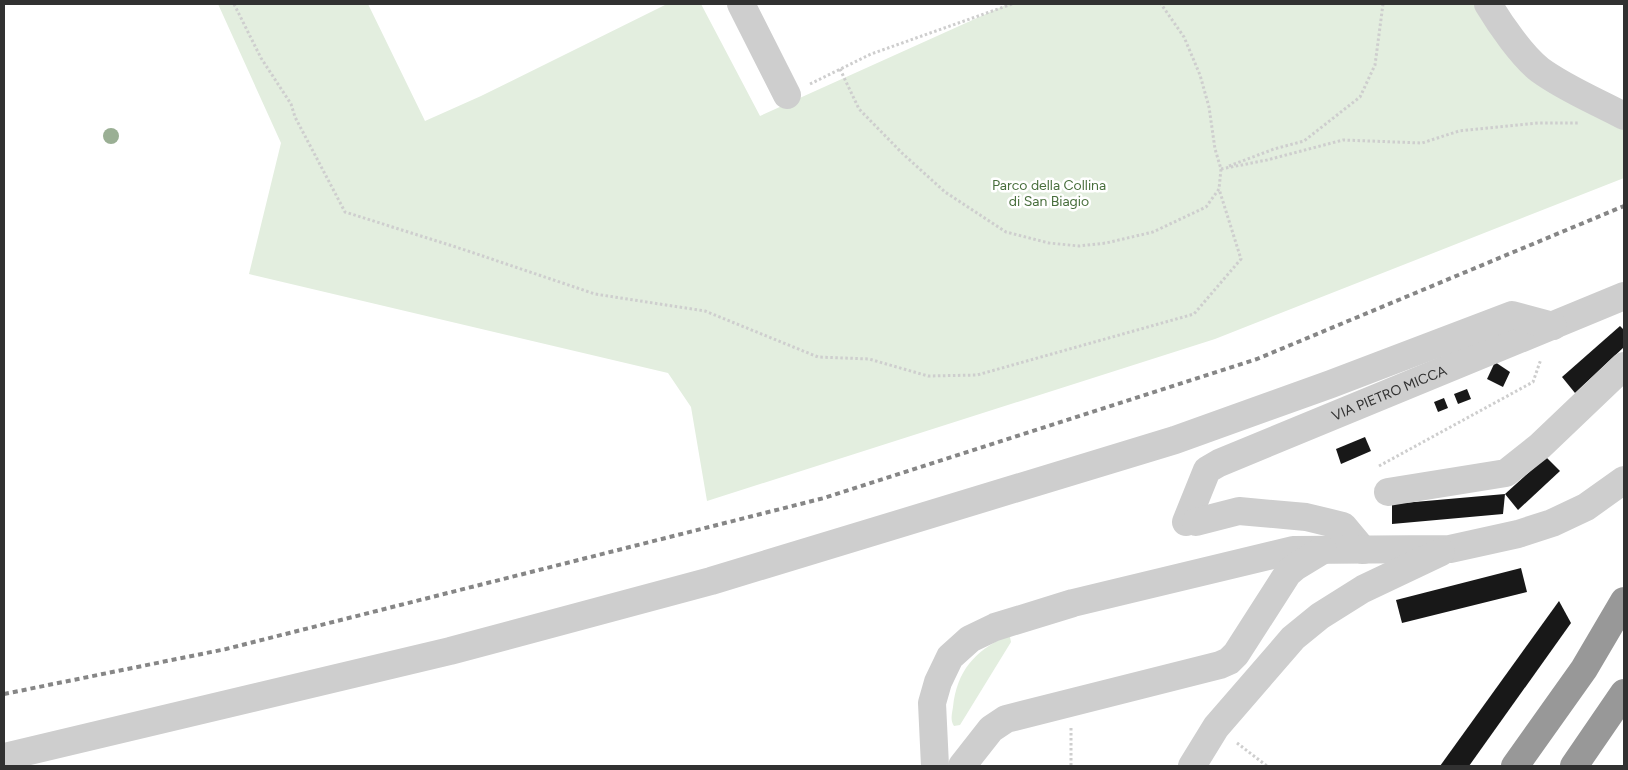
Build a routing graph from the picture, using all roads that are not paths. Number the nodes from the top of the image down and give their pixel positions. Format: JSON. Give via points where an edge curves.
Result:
{"nodes":[{"id":1,"x":741,"y":4,"type":"edge"},
{"id":2,"x":1488,"y":4,"type":"edge"},
{"id":3,"x":787,"y":95,"type":"road end"},
{"id":4,"x":1624,"y":116,"type":"edge"},
{"id":5,"x":1624,"y":296,"type":"edge"},
{"id":6,"x":1554,"y":326,"type":"junction"},
{"id":7,"x":1624,"y":366,"type":"edge"},
{"id":8,"x":1624,"y":480,"type":"edge"},
{"id":9,"x":1388,"y":492,"type":"dead end"},
{"id":10,"x":1450,"y":548,"type":"junction"},
{"id":11,"x":1324,"y":550,"type":"junction"},
{"id":12,"x":1363,"y":550,"type":"junction"},
{"id":13,"x":1624,"y":601,"type":"edge"},
{"id":14,"x":1624,"y":693,"type":"edge"},
{"id":15,"x":4,"y":757,"type":"edge"},
{"id":16,"x":935,"y":766,"type":"edge"},
{"id":17,"x":962,"y":766,"type":"edge"},
{"id":18,"x":1192,"y":766,"type":"edge"},
{"id":19,"x":1515,"y":766,"type":"edge"},
{"id":20,"x":1574,"y":766,"type":"edge"}],
"edges":[{"from":1,"to":3,"type":"street","via":[[778,61]]},
{"from":2,"to":4,"type":"street","via":[[1522,53],[1539,69]]},
{"from":5,"to":6,"type":"street","name":"VIA PIETRO MICCA"},
{"from":6,"to":12,"type":"street","name":"VIA PIETRO MICCA","via":[[1207,470],[1191,522],[1240,512],[1306,517],[1343,526]]},
{"from":6,"to":15,"type":"street","via":[[1512,315],[1175,440],[711,581],[450,651]]},
{"from":7,"to":9,"type":"street","via":[[1540,446],[1506,473]]},
{"from":8,"to":10,"type":"street","via":[[1586,507],[1552,522],[1518,534]]},
{"from":10,"to":12,"type":"street"},
{"from":10,"to":18,"type":"street","via":[[1364,589],[1320,616],[1293,638],[1216,727]]},
{"from":11,"to":12,"type":"street"},
{"from":11,"to":16,"type":"street","via":[[1293,550],[1072,603],[995,627],[970,639],[950,657],[932,703]]},
{"from":11,"to":17,"type":"street","via":[[1288,573],[1229,661],[1006,719],[991,729]]},
{"from":13,"to":19,"type":"highway","via":[[1584,668]]},
{"from":14,"to":20,"type":"highway"}]}
